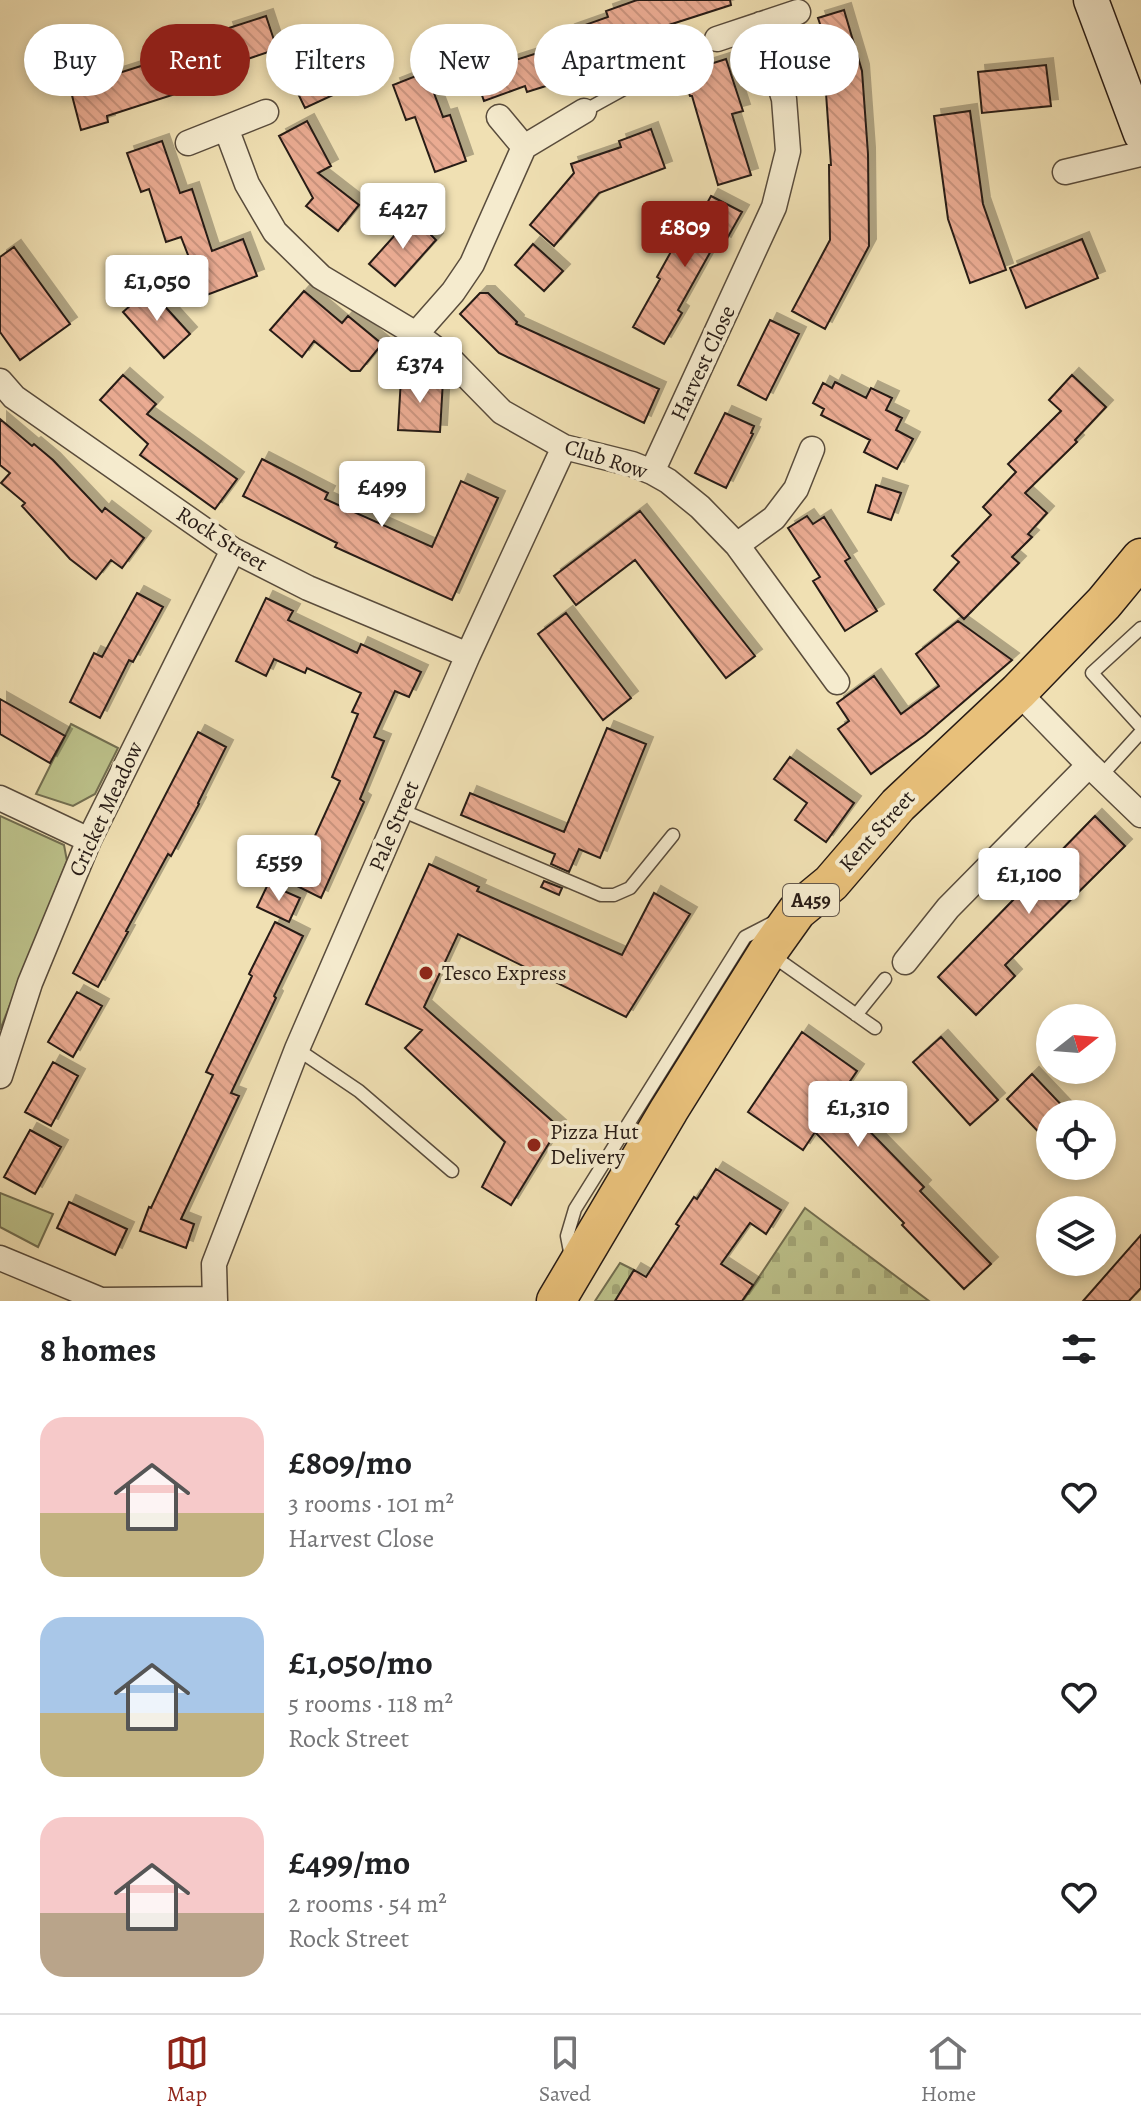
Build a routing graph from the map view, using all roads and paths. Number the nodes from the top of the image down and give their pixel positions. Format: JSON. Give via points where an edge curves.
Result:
{"nodes":[{"id":1,"x":1091,"y":0,"type":"edge"},
{"id":2,"x":798,"y":12,"type":"dead end"},
{"id":3,"x":761,"y":24,"type":"edge"},
{"id":4,"x":730,"y":35,"type":"edge"},
{"id":5,"x":717,"y":39,"type":"joint"},
{"id":6,"x":783,"y":96,"type":"edge"},
{"id":7,"x":584,"y":111,"type":"joint"},
{"id":8,"x":266,"y":112,"type":"dead end"},
{"id":9,"x":499,"y":117,"type":"dead end"},
{"id":10,"x":226,"y":128,"type":"junction"},
{"id":11,"x":1141,"y":134,"type":"edge"},
{"id":12,"x":188,"y":143,"type":"dead end"},
{"id":13,"x":524,"y":147,"type":"junction"},
{"id":14,"x":1141,"y":154,"type":"edge"},
{"id":15,"x":1065,"y":172,"type":"dead end"},
{"id":16,"x":416,"y":334,"type":"junction"},
{"id":17,"x":0,"y":381,"type":"edge"},
{"id":18,"x":564,"y":447,"type":"junction"},
{"id":19,"x":812,"y":449,"type":"dead end"},
{"id":20,"x":652,"y":472,"type":"junction"},
{"id":21,"x":737,"y":545,"type":"junction"},
{"id":22,"x":233,"y":550,"type":"junction"},
{"id":23,"x":1141,"y":558,"type":"edge"},
{"id":24,"x":1141,"y":628,"type":"edge"},
{"id":25,"x":468,"y":655,"type":"junction"},
{"id":26,"x":837,"y":682,"type":"dead end"},
{"id":27,"x":1018,"y":692,"type":"junction"},
{"id":28,"x":1141,"y":729,"type":"edge"},
{"id":29,"x":1095,"y":771,"type":"junction"},
{"id":30,"x":0,"y":798,"type":"edge"},
{"id":31,"x":401,"y":810,"type":"junction"},
{"id":32,"x":1141,"y":815,"type":"edge"},
{"id":33,"x":673,"y":835,"type":"dead end"},
{"id":34,"x":89,"y":840,"type":"junction"},
{"id":35,"x":797,"y":911,"type":"junction"},
{"id":36,"x":767,"y":953,"type":"junction"},
{"id":37,"x":905,"y":962,"type":"dead end"},
{"id":38,"x":885,"y":979,"type":"dead end"},
{"id":39,"x":856,"y":1015,"type":"junction"},
{"id":40,"x":875,"y":1028,"type":"dead end"},
{"id":41,"x":297,"y":1049,"type":"junction"},
{"id":42,"x":0,"y":1076,"type":"edge"},
{"id":43,"x":452,"y":1171,"type":"dead end"},
{"id":44,"x":0,"y":1258,"type":"edge"},
{"id":45,"x":566,"y":1286,"type":"edge"},
{"id":46,"x":215,"y":1300,"type":"edge"},
{"id":47,"x":101,"y":1301,"type":"edge"}],
"edges":[{"from":1,"to":11,"type":"street"},
{"from":2,"to":3,"type":"street"},
{"from":4,"to":5,"type":"street"},
{"from":5,"to":7,"type":"lane","via":[[652,64],[633,84]]},
{"from":6,"to":20,"type":"street","name":"Harvest Close","via":[[788,151],[774,207]]},
{"from":7,"to":13,"type":"street"},
{"from":8,"to":10,"type":"street"},
{"from":9,"to":13,"type":"street"},
{"from":10,"to":12,"type":"street"},
{"from":10,"to":16,"type":"street","name":"Club Row","via":[[247,184],[275,232],[321,277]]},
{"from":13,"to":16,"type":"street","via":[[472,264]]},
{"from":14,"to":15,"type":"street"},
{"from":16,"to":18,"type":"street","name":"Club Row","via":[[452,361],[502,412]]},
{"from":17,"to":22,"type":"street","name":"Rock Street","via":[[14,397]]},
{"from":18,"to":20,"type":"street","name":"Club Row"},
{"from":18,"to":25,"type":"street","name":"Pale Street"},
{"from":19,"to":21,"type":"street","via":[[796,489],[774,518]]},
{"from":20,"to":21,"type":"street","name":"Club Row","via":[[700,507]]},
{"from":21,"to":26,"type":"street","name":"Club Row"},
{"from":22,"to":25,"type":"street","name":"Rock Street","via":[[308,588]]},
{"from":22,"to":34,"type":"street","name":"Cricket Meadow"},
{"from":23,"to":27,"type":"main road","name":"Kent Street","number":"A459"},
{"from":24,"to":28,"type":"lane","via":[[1092,673]]},
{"from":25,"to":31,"type":"street","name":"Pale Street"},
{"from":27,"to":29,"type":"street"},
{"from":27,"to":35,"type":"main road","name":"Kent Street","number":"A459","via":[[898,805],[831,883]]},
{"from":28,"to":29,"type":"lane"},
{"from":29,"to":32,"type":"street"},
{"from":29,"to":37,"type":"street","via":[[948,908]]},
{"from":30,"to":34,"type":"street"},
{"from":31,"to":33,"type":"lane","via":[[601,895],[630,888]]},
{"from":31,"to":41,"type":"street","name":"Pale Street"},
{"from":34,"to":42,"type":"street","name":"Cricket Meadow","via":[[30,983]]},
{"from":35,"to":36,"type":"main road","name":"Kent Street","number":"A459"},
{"from":35,"to":45,"type":"lane","via":[[745,937],[583,1196],[567,1236]]},
{"from":36,"to":39,"type":"lane"},
{"from":36,"to":45,"type":"main road","name":"Kent Street","number":"A459"},
{"from":38,"to":39,"type":"lane"},
{"from":39,"to":40,"type":"lane"},
{"from":41,"to":43,"type":"lane","via":[[359,1091]]},
{"from":41,"to":46,"type":"street","name":"Pale Street","via":[[214,1264]]},
{"from":44,"to":47,"type":"street"},
{"from":46,"to":47,"type":"street"}]}
